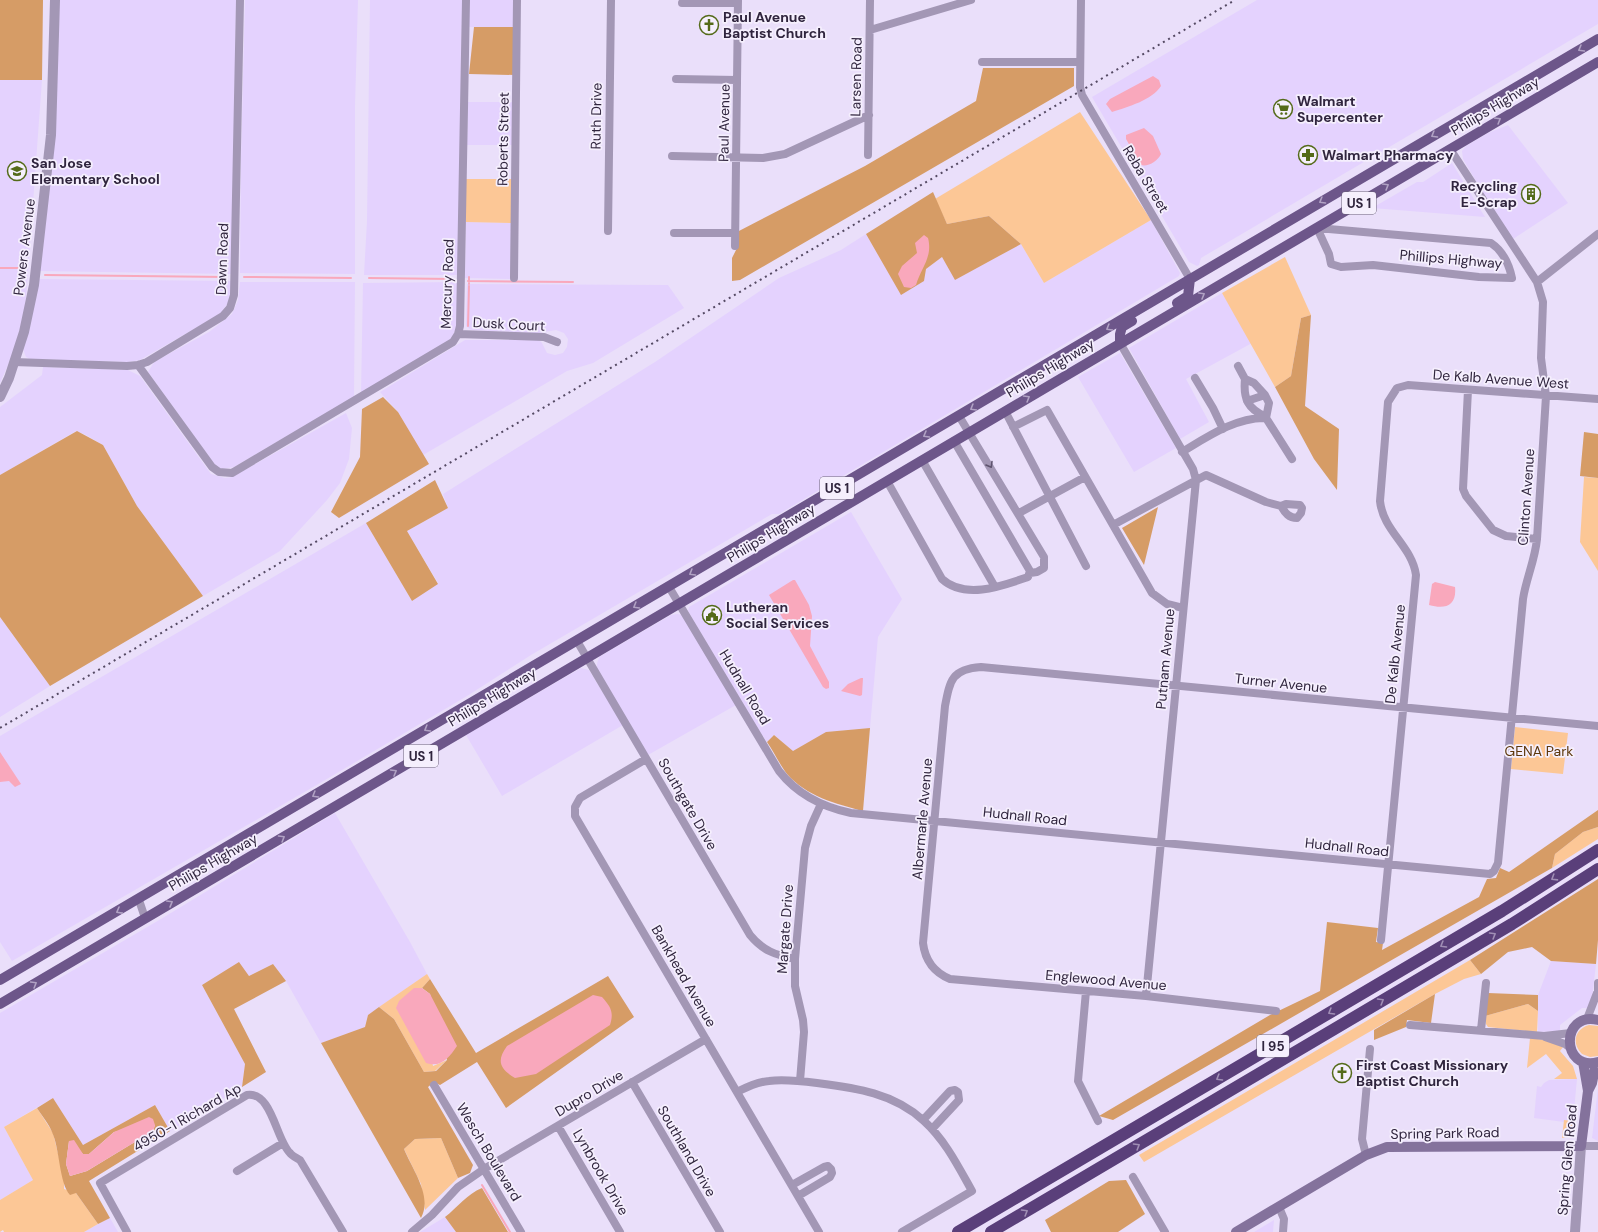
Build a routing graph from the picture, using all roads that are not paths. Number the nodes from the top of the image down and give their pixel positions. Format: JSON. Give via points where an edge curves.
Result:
{"nodes":[{"id":1,"x":55,"y":0,"type":"edge"},
{"id":2,"x":240,"y":0,"type":"edge"},
{"id":3,"x":466,"y":0,"type":"edge"},
{"id":4,"x":517,"y":0,"type":"edge"},
{"id":5,"x":611,"y":0,"type":"edge"},
{"id":6,"x":870,"y":0,"type":"edge"},
{"id":7,"x":971,"y":0,"type":"edge"},
{"id":8,"x":1081,"y":0,"type":"edge"},
{"id":9,"x":738,"y":2,"type":"edge"},
{"id":10,"x":682,"y":3,"type":"dead end"},
{"id":11,"x":870,"y":30,"type":"junction"},
{"id":12,"x":1598,"y":39,"type":"edge"},
{"id":13,"x":982,"y":62,"type":"dead end"},
{"id":14,"x":1080,"y":62,"type":"junction"},
{"id":15,"x":1598,"y":62,"type":"edge"},
{"id":16,"x":676,"y":79,"type":"dead end"},
{"id":17,"x":737,"y":80,"type":"junction"},
{"id":18,"x":868,"y":115,"type":"junction"},
{"id":19,"x":1450,"y":149,"type":"junction"},
{"id":20,"x":868,"y":155,"type":"dead end"},
{"id":21,"x":672,"y":156,"type":"dead end"},
{"id":22,"x":736,"y":157,"type":"junction"},
{"id":23,"x":1317,"y":228,"type":"junction"},
{"id":24,"x":608,"y":232,"type":"dead end"},
{"id":25,"x":735,"y":232,"type":"junction"},
{"id":26,"x":674,"y":233,"type":"dead end"},
{"id":27,"x":1598,"y":234,"type":"edge"},
{"id":28,"x":735,"y":246,"type":"dead end"},
{"id":29,"x":514,"y":278,"type":"dead end"},
{"id":30,"x":1190,"y":279,"type":"junction"},
{"id":31,"x":1537,"y":282,"type":"junction"},
{"id":32,"x":1146,"y":305,"type":"junction"},
{"id":33,"x":1166,"y":316,"type":"junction"},
{"id":34,"x":458,"y":334,"type":"junction"},
{"id":35,"x":557,"y":342,"type":"dead end"},
{"id":36,"x":1120,"y":343,"type":"junction"},
{"id":37,"x":14,"y":362,"type":"junction"},
{"id":38,"x":138,"y":365,"type":"junction"},
{"id":39,"x":1238,"y":366,"type":"dead end"},
{"id":40,"x":1195,"y":378,"type":"dead end"},
{"id":41,"x":1245,"y":379,"type":"junction"},
{"id":42,"x":1401,"y":386,"type":"joint"},
{"id":43,"x":1468,"y":390,"type":"junction"},
{"id":44,"x":1265,"y":395,"type":"junction"},
{"id":45,"x":1546,"y":396,"type":"junction"},
{"id":46,"x":0,"y":397,"type":"edge"},
{"id":47,"x":1598,"y":399,"type":"edge"},
{"id":48,"x":1247,"y":401,"type":"junction"},
{"id":49,"x":1005,"y":411,"type":"junction"},
{"id":50,"x":959,"y":416,"type":"junction"},
{"id":51,"x":1266,"y":418,"type":"junction"},
{"id":52,"x":1013,"y":427,"type":"junction"},
{"id":53,"x":1222,"y":429,"type":"junction"},
{"id":54,"x":969,"y":432,"type":"junction"},
{"id":55,"x":954,"y":441,"type":"junction"},
{"id":56,"x":1182,"y":452,"type":"junction"},
{"id":57,"x":1292,"y":459,"type":"dead end"},
{"id":58,"x":922,"y":460,"type":"junction"},
{"id":59,"x":1085,"y":477,"type":"junction"},
{"id":60,"x":1196,"y":480,"type":"junction"},
{"id":61,"x":887,"y":481,"type":"junction"},
{"id":62,"x":1049,"y":497,"type":"junction"},
{"id":63,"x":1281,"y":506,"type":"dead end"},
{"id":64,"x":1019,"y":514,"type":"junction"},
{"id":65,"x":1113,"y":525,"type":"junction"},
{"id":66,"x":1537,"y":539,"type":"junction"},
{"id":67,"x":1086,"y":566,"type":"dead end"},
{"id":68,"x":1030,"y":573,"type":"junction"},
{"id":69,"x":669,"y":587,"type":"junction"},
{"id":70,"x":995,"y":587,"type":"junction"},
{"id":71,"x":679,"y":603,"type":"junction"},
{"id":72,"x":1183,"y":608,"type":"junction"},
{"id":73,"x":577,"y":641,"type":"junction"},
{"id":74,"x":587,"y":658,"type":"junction"},
{"id":75,"x":962,"y":670,"type":"joint"},
{"id":76,"x":1175,"y":686,"type":"junction"},
{"id":77,"x":1403,"y":708,"type":"junction"},
{"id":78,"x":1512,"y":718,"type":"junction"},
{"id":79,"x":1598,"y":726,"type":"edge"},
{"id":80,"x":646,"y":759,"type":"junction"},
{"id":81,"x":821,"y":804,"type":"junction"},
{"id":82,"x":935,"y":821,"type":"junction"},
{"id":83,"x":1160,"y":842,"type":"junction"},
{"id":84,"x":1598,"y":850,"type":"edge"},
{"id":85,"x":1388,"y":864,"type":"junction"},
{"id":86,"x":1598,"y":869,"type":"edge"},
{"id":87,"x":1494,"y":871,"type":"joint"},
{"id":88,"x":139,"y":900,"type":"junction"},
{"id":89,"x":145,"y":918,"type":"junction"},
{"id":90,"x":1381,"y":940,"type":"dead end"},
{"id":91,"x":795,"y":959,"type":"junction"},
{"id":92,"x":936,"y":972,"type":"joint"},
{"id":93,"x":0,"y":980,"type":"edge"},
{"id":94,"x":1486,"y":983,"type":"dead end"},
{"id":95,"x":1598,"y":983,"type":"edge"},
{"id":96,"x":1086,"y":991,"type":"junction"},
{"id":97,"x":1146,"y":996,"type":"junction"},
{"id":98,"x":1598,"y":996,"type":"edge"},
{"id":99,"x":0,"y":1004,"type":"edge"},
{"id":100,"x":1276,"y":1011,"type":"dead end"},
{"id":101,"x":1587,"y":1019,"type":"junction"},
{"id":102,"x":1598,"y":1020,"type":"edge"},
{"id":103,"x":1410,"y":1025,"type":"dead end"},
{"id":104,"x":1481,"y":1030,"type":"junction"},
{"id":105,"x":1571,"y":1033,"type":"junction"},
{"id":106,"x":1544,"y":1036,"type":"junction"},
{"id":107,"x":706,"y":1039,"type":"junction"},
{"id":108,"x":1570,"y":1048,"type":"junction"},
{"id":109,"x":1370,"y":1049,"type":"dead end"},
{"id":110,"x":1583,"y":1062,"type":"junction"},
{"id":111,"x":1597,"y":1063,"type":"edge"},
{"id":112,"x":800,"y":1081,"type":"junction"},
{"id":113,"x":632,"y":1082,"type":"junction"},
{"id":114,"x":434,"y":1085,"type":"dead end"},
{"id":115,"x":1588,"y":1091,"type":"junction"},
{"id":116,"x":737,"y":1092,"type":"junction"},
{"id":117,"x":923,"y":1120,"type":"junction"},
{"id":118,"x":1098,"y":1121,"type":"dead end"},
{"id":119,"x":558,"y":1126,"type":"junction"},
{"id":120,"x":932,"y":1129,"type":"junction"},
{"id":121,"x":283,"y":1144,"type":"junction"},
{"id":122,"x":1581,"y":1146,"type":"junction"},
{"id":123,"x":1598,"y":1146,"type":"edge"},
{"id":124,"x":1366,"y":1155,"type":"junction"},
{"id":125,"x":484,"y":1169,"type":"junction"},
{"id":126,"x":237,"y":1171,"type":"dead end"},
{"id":127,"x":1133,"y":1177,"type":"dead end"},
{"id":128,"x":792,"y":1185,"type":"junction"},
{"id":129,"x":798,"y":1196,"type":"junction"},
{"id":130,"x":1279,"y":1206,"type":"junction"},
{"id":131,"x":127,"y":1232,"type":"edge"},
{"id":132,"x":343,"y":1232,"type":"edge"},
{"id":133,"x":412,"y":1232,"type":"edge"},
{"id":134,"x":521,"y":1232,"type":"edge"},
{"id":135,"x":620,"y":1232,"type":"edge"},
{"id":136,"x":720,"y":1232,"type":"edge"},
{"id":137,"x":819,"y":1232,"type":"edge"},
{"id":138,"x":902,"y":1232,"type":"edge"},
{"id":139,"x":958,"y":1232,"type":"edge"},
{"id":140,"x":991,"y":1232,"type":"edge"},
{"id":141,"x":1165,"y":1232,"type":"edge"},
{"id":142,"x":1236,"y":1232,"type":"edge"},
{"id":143,"x":1283,"y":1232,"type":"edge"},
{"id":144,"x":1575,"y":1232,"type":"edge"}],
"edges":[{"from":1,"to":37,"type":"street","name":"Powers Avenue","via":[[53,97],[47,176],[34,285],[25,329]]},
{"from":2,"to":38,"type":"street","name":"Dawn Road","via":[[233,303],[223,316]]},
{"from":3,"to":34,"type":"street","name":"Mercury Road"},
{"from":4,"to":29,"type":"street","name":"Roberts Street"},
{"from":5,"to":24,"type":"street","name":"Ruth Drive"},
{"from":6,"to":11,"type":"street","name":"Larsen Road"},
{"from":7,"to":11,"type":"street"},
{"from":8,"to":14,"type":"street"},
{"from":9,"to":10,"type":"street"},
{"from":9,"to":17,"type":"street","name":"Paul Avenue"},
{"from":11,"to":18,"type":"street","name":"Larsen Road"},
{"from":12,"to":30,"type":"main road","name":"Philips Highway","number":"US 1","one_way":true},
{"from":13,"to":14,"type":"street"},
{"from":14,"to":30,"type":"street","name":"Reba Street","via":[[1081,91],[1086,104]]},
{"from":19,"to":15,"type":"main road","name":"Philips Highway","number":"US 1","one_way":true},
{"from":16,"to":17,"type":"street"},
{"from":17,"to":22,"type":"street","name":"Paul Avenue"},
{"from":18,"to":20,"type":"street","name":"Larsen Road"},
{"from":18,"to":22,"type":"street","via":[[785,154],[763,158]]},
{"from":23,"to":19,"type":"main road","name":"Philips Highway","number":"US 1","one_way":true},
{"from":19,"to":31,"type":"street","name":"Clinton Avenue"},
{"from":21,"to":22,"type":"street"},
{"from":22,"to":25,"type":"street","name":"Paul Avenue"},
{"from":23,"to":23,"type":"street","name":"Phillips Highway","via":[[1491,243],[1501,252],[1512,278],[1373,265],[1341,267],[1331,264]]},
{"from":33,"to":23,"type":"main road","name":"Philips Highway","number":"US 1","one_way":true},
{"from":25,"to":26,"type":"street"},
{"from":25,"to":28,"type":"street","name":"Paul Avenue"},
{"from":27,"to":31,"type":"street"},
{"from":30,"to":32,"type":"main road","name":"Philips Highway","number":"US 1"},
{"from":30,"to":33,"type":"main road","via":[[1188,296],[1170,308]]},
{"from":31,"to":45,"type":"street","name":"Clinton Avenue","via":[[1543,302],[1541,358]]},
{"from":32,"to":36,"type":"main road","via":[[1141,315],[1122,326]]},
{"from":32,"to":50,"type":"main road","name":"Philips Highway","number":"US 1","one_way":true},
{"from":33,"to":36,"type":"main road","name":"Philips Highway","number":"US 1"},
{"from":34,"to":35,"type":"street","name":"Dusk Court","via":[[545,337]]},
{"from":34,"to":38,"type":"street","name":"Mercury Road","via":[[449,346],[232,473],[223,473],[212,467]]},
{"from":49,"to":36,"type":"main road","name":"Philips Highway","number":"US 1","one_way":true},
{"from":36,"to":56,"type":"street"},
{"from":37,"to":38,"type":"street","name":"Dawn Road"},
{"from":37,"to":46,"type":"street","name":"Powers Avenue"},
{"from":39,"to":41,"type":"street"},
{"from":40,"to":53,"type":"street"},
{"from":41,"to":44,"type":"street","via":[[1254,383]]},
{"from":41,"to":48,"type":"street"},
{"from":42,"to":43,"type":"street","name":"De Kalb Avenue West"},
{"from":42,"to":77,"type":"street","name":"De Kalb Avenue","via":[[1391,394],[1388,402],[1380,501],[1384,519],[1415,564]]},
{"from":43,"to":45,"type":"street","name":"De Kalb Avenue West"},
{"from":43,"to":66,"type":"street","via":[[1463,489],[1466,496],[1499,534]]},
{"from":44,"to":48,"type":"street"},
{"from":44,"to":51,"type":"street","via":[[1269,403]]},
{"from":45,"to":47,"type":"street","name":"De Kalb Avenue West"},
{"from":45,"to":66,"type":"street","name":"Clinton Avenue"},
{"from":48,"to":51,"type":"street","via":[[1254,412]]},
{"from":49,"to":52,"type":"street"},
{"from":49,"to":54,"type":"main road","name":"Philips Highway","number":"US 1"},
{"from":50,"to":54,"type":"street"},
{"from":50,"to":69,"type":"main road","name":"Philips Highway","number":"US 1","one_way":true},
{"from":51,"to":53,"type":"street","via":[[1253,419]]},
{"from":51,"to":57,"type":"street"},
{"from":52,"to":59,"type":"street","via":[[1047,410]]},
{"from":52,"to":62,"type":"street"},
{"from":53,"to":56,"type":"street"},
{"from":54,"to":55,"type":"main road","name":"Philips Highway","number":"US 1"},
{"from":54,"to":64,"type":"street","one_way":true},
{"from":55,"to":58,"type":"main road","name":"Philips Highway","number":"US 1"},
{"from":55,"to":68,"type":"street"},
{"from":56,"to":60,"type":"street"},
{"from":58,"to":61,"type":"main road","name":"Philips Highway","number":"US 1"},
{"from":58,"to":70,"type":"street"},
{"from":59,"to":62,"type":"street"},
{"from":59,"to":65,"type":"street"},
{"from":60,"to":63,"type":"street","via":[[1206,475],[1266,502]]},
{"from":60,"to":65,"type":"street"},
{"from":60,"to":72,"type":"street","name":"Putnam Avenue"},
{"from":61,"to":70,"type":"street","via":[[942,579],[951,586],[963,589]]},
{"from":61,"to":71,"type":"main road","name":"Philips Highway","number":"US 1"},
{"from":62,"to":64,"type":"street"},
{"from":62,"to":67,"type":"street"},
{"from":64,"to":68,"type":"street","via":[[1044,557],[1044,568]]},
{"from":65,"to":72,"type":"street","via":[[1152,593],[1167,604]]},
{"from":66,"to":78,"type":"street","name":"Clinton Avenue","via":[[1523,599]]},
{"from":68,"to":70,"type":"street","via":[[1028,577]]},
{"from":69,"to":71,"type":"street","name":"Hudnall Road"},
{"from":69,"to":73,"type":"main road","name":"Philips Highway","number":"US 1","one_way":true},
{"from":71,"to":74,"type":"main road","name":"Philips Highway","number":"US 1"},
{"from":71,"to":81,"type":"street","name":"Hudnall Road","via":[[779,771],[791,785]]},
{"from":72,"to":76,"type":"street","name":"Putnam Avenue"},
{"from":73,"to":74,"type":"street","name":"Southgate Drive"},
{"from":73,"to":88,"type":"main road","name":"Philips Highway","number":"US 1","one_way":true},
{"from":74,"to":80,"type":"street","name":"Southgate Drive"},
{"from":89,"to":74,"type":"main road","name":"Philips Highway","number":"US 1","one_way":true},
{"from":75,"to":76,"type":"street","name":"Turner Avenue","via":[[981,667]]},
{"from":75,"to":82,"type":"street","name":"Albermarle Avenue","via":[[956,674],[949,686]]},
{"from":76,"to":77,"type":"street","name":"Turner Avenue"},
{"from":76,"to":83,"type":"street","name":"Putnam Avenue"},
{"from":77,"to":78,"type":"street","name":"Turner Avenue"},
{"from":77,"to":85,"type":"street","name":"De Kalb Avenue"},
{"from":78,"to":79,"type":"street","name":"Turner Avenue"},
{"from":78,"to":87,"type":"street","name":"Clinton Avenue","via":[[1498,863]]},
{"from":80,"to":91,"type":"street","name":"Southgate Drive","via":[[750,935],[764,950]]},
{"from":80,"to":107,"type":"street","name":"Bankhead Avenue","via":[[580,798],[576,802],[575,816]]},
{"from":81,"to":82,"type":"street","name":"Hudnall Road","via":[[851,813]]},
{"from":81,"to":91,"type":"street","name":"Margate Drive","via":[[805,848]]},
{"from":82,"to":83,"type":"street","name":"Hudnall Road"},
{"from":82,"to":92,"type":"street","name":"Albermarle Avenue","via":[[923,943],[928,960]]},
{"from":83,"to":85,"type":"street","name":"Hudnall Road"},
{"from":83,"to":97,"type":"street","name":"Putnam Avenue"},
{"from":84,"to":139,"type":"highway","number":"I 95","one_way":true,"via":[[1502,911]]},
{"from":85,"to":87,"type":"street","name":"Hudnall Road","via":[[1486,874]]},
{"from":85,"to":90,"type":"street","name":"De Kalb Avenue"},
{"from":140,"to":86,"type":"highway","number":"I 95","one_way":true,"via":[[1512,924]]},
{"from":88,"to":89,"type":"street"},
{"from":88,"to":93,"type":"main road","name":"Philips Highway","number":"US 1","one_way":true},
{"from":99,"to":89,"type":"main road","name":"Philips Highway","number":"US 1","one_way":true},
{"from":91,"to":112,"type":"street","name":"Margate Drive","via":[[795,986],[804,1032]]},
{"from":92,"to":96,"type":"street","name":"Englewood Avenue","via":[[950,979]]},
{"from":94,"to":104,"type":"street"},
{"from":95,"to":98,"type":"street"},
{"from":96,"to":97,"type":"street","name":"Englewood Avenue"},
{"from":96,"to":118,"type":"street","via":[[1078,1081]]},
{"from":97,"to":100,"type":"street","name":"Englewood Avenue"},
{"from":98,"to":101,"type":"street"},
{"from":101,"to":102,"type":"main road"},
{"from":101,"to":105,"type":"main road","via":[[1576,1025]]},
{"from":103,"to":104,"type":"street"},
{"from":104,"to":106,"type":"street"},
{"from":105,"to":106,"type":"street"},
{"from":105,"to":108,"type":"main road"},
{"from":106,"to":108,"type":"street"},
{"from":107,"to":113,"type":"street","name":"Dupro Drive"},
{"from":107,"to":116,"type":"street","name":"Bankhead Avenue"},
{"from":108,"to":110,"type":"main road"},
{"from":109,"to":124,"type":"street","via":[[1362,1139]]},
{"from":110,"to":111,"type":"main road"},
{"from":110,"to":115,"type":"main road","name":"Spring Glen Road"},
{"from":111,"to":115,"type":"main road","name":"Spring Glen Road"},
{"from":112,"to":116,"type":"street","via":[[768,1081]]},
{"from":112,"to":117,"type":"street","via":[[876,1093],[902,1105]]},
{"from":113,"to":119,"type":"street","name":"Dupro Drive"},
{"from":113,"to":136,"type":"street","name":"Southland Drive"},
{"from":114,"to":125,"type":"street","name":"Wesch Boulevard"},
{"from":115,"to":122,"type":"main road","name":"Spring Glen Road"},
{"from":116,"to":128,"type":"street","name":"Bankhead Avenue"},
{"from":117,"to":120,"type":"street"},
{"from":117,"to":120,"type":"street","via":[[950,1091],[958,1092],[959,1100]]},
{"from":119,"to":125,"type":"street","name":"Dupro Drive"},
{"from":119,"to":135,"type":"street","name":"Lynbrook Drive"},
{"from":120,"to":138,"type":"street","via":[[972,1191]]},
{"from":121,"to":126,"type":"street"},
{"from":121,"to":131,"type":"street","name":"4950-1 Richard Ap","via":[[277,1127],[261,1099],[255,1095],[247,1095],[100,1183]]},
{"from":121,"to":132,"type":"street","name":"4950-1 Richard Ap","via":[[289,1153],[300,1160]]},
{"from":122,"to":123,"type":"street"},
{"from":122,"to":124,"type":"main road","name":"Spring Park Road","via":[[1399,1146]]},
{"from":122,"to":144,"type":"street","name":"Spring Glen Road"},
{"from":124,"to":130,"type":"main road","name":"Spring Park Road"},
{"from":125,"to":133,"type":"street","name":"Dupro Drive","via":[[458,1187]]},
{"from":125,"to":134,"type":"street","name":"Wesch Boulevard"},
{"from":127,"to":141,"type":"street"},
{"from":128,"to":129,"type":"street","name":"Bankhead Avenue"},
{"from":128,"to":129,"type":"street","via":[[824,1167],[828,1166],[831,1169],[830,1177]]},
{"from":129,"to":137,"type":"street","name":"Bankhead Avenue"},
{"from":130,"to":142,"type":"main road","name":"Spring Park Road"},
{"from":130,"to":143,"type":"street","via":[[1284,1219]]}]}
